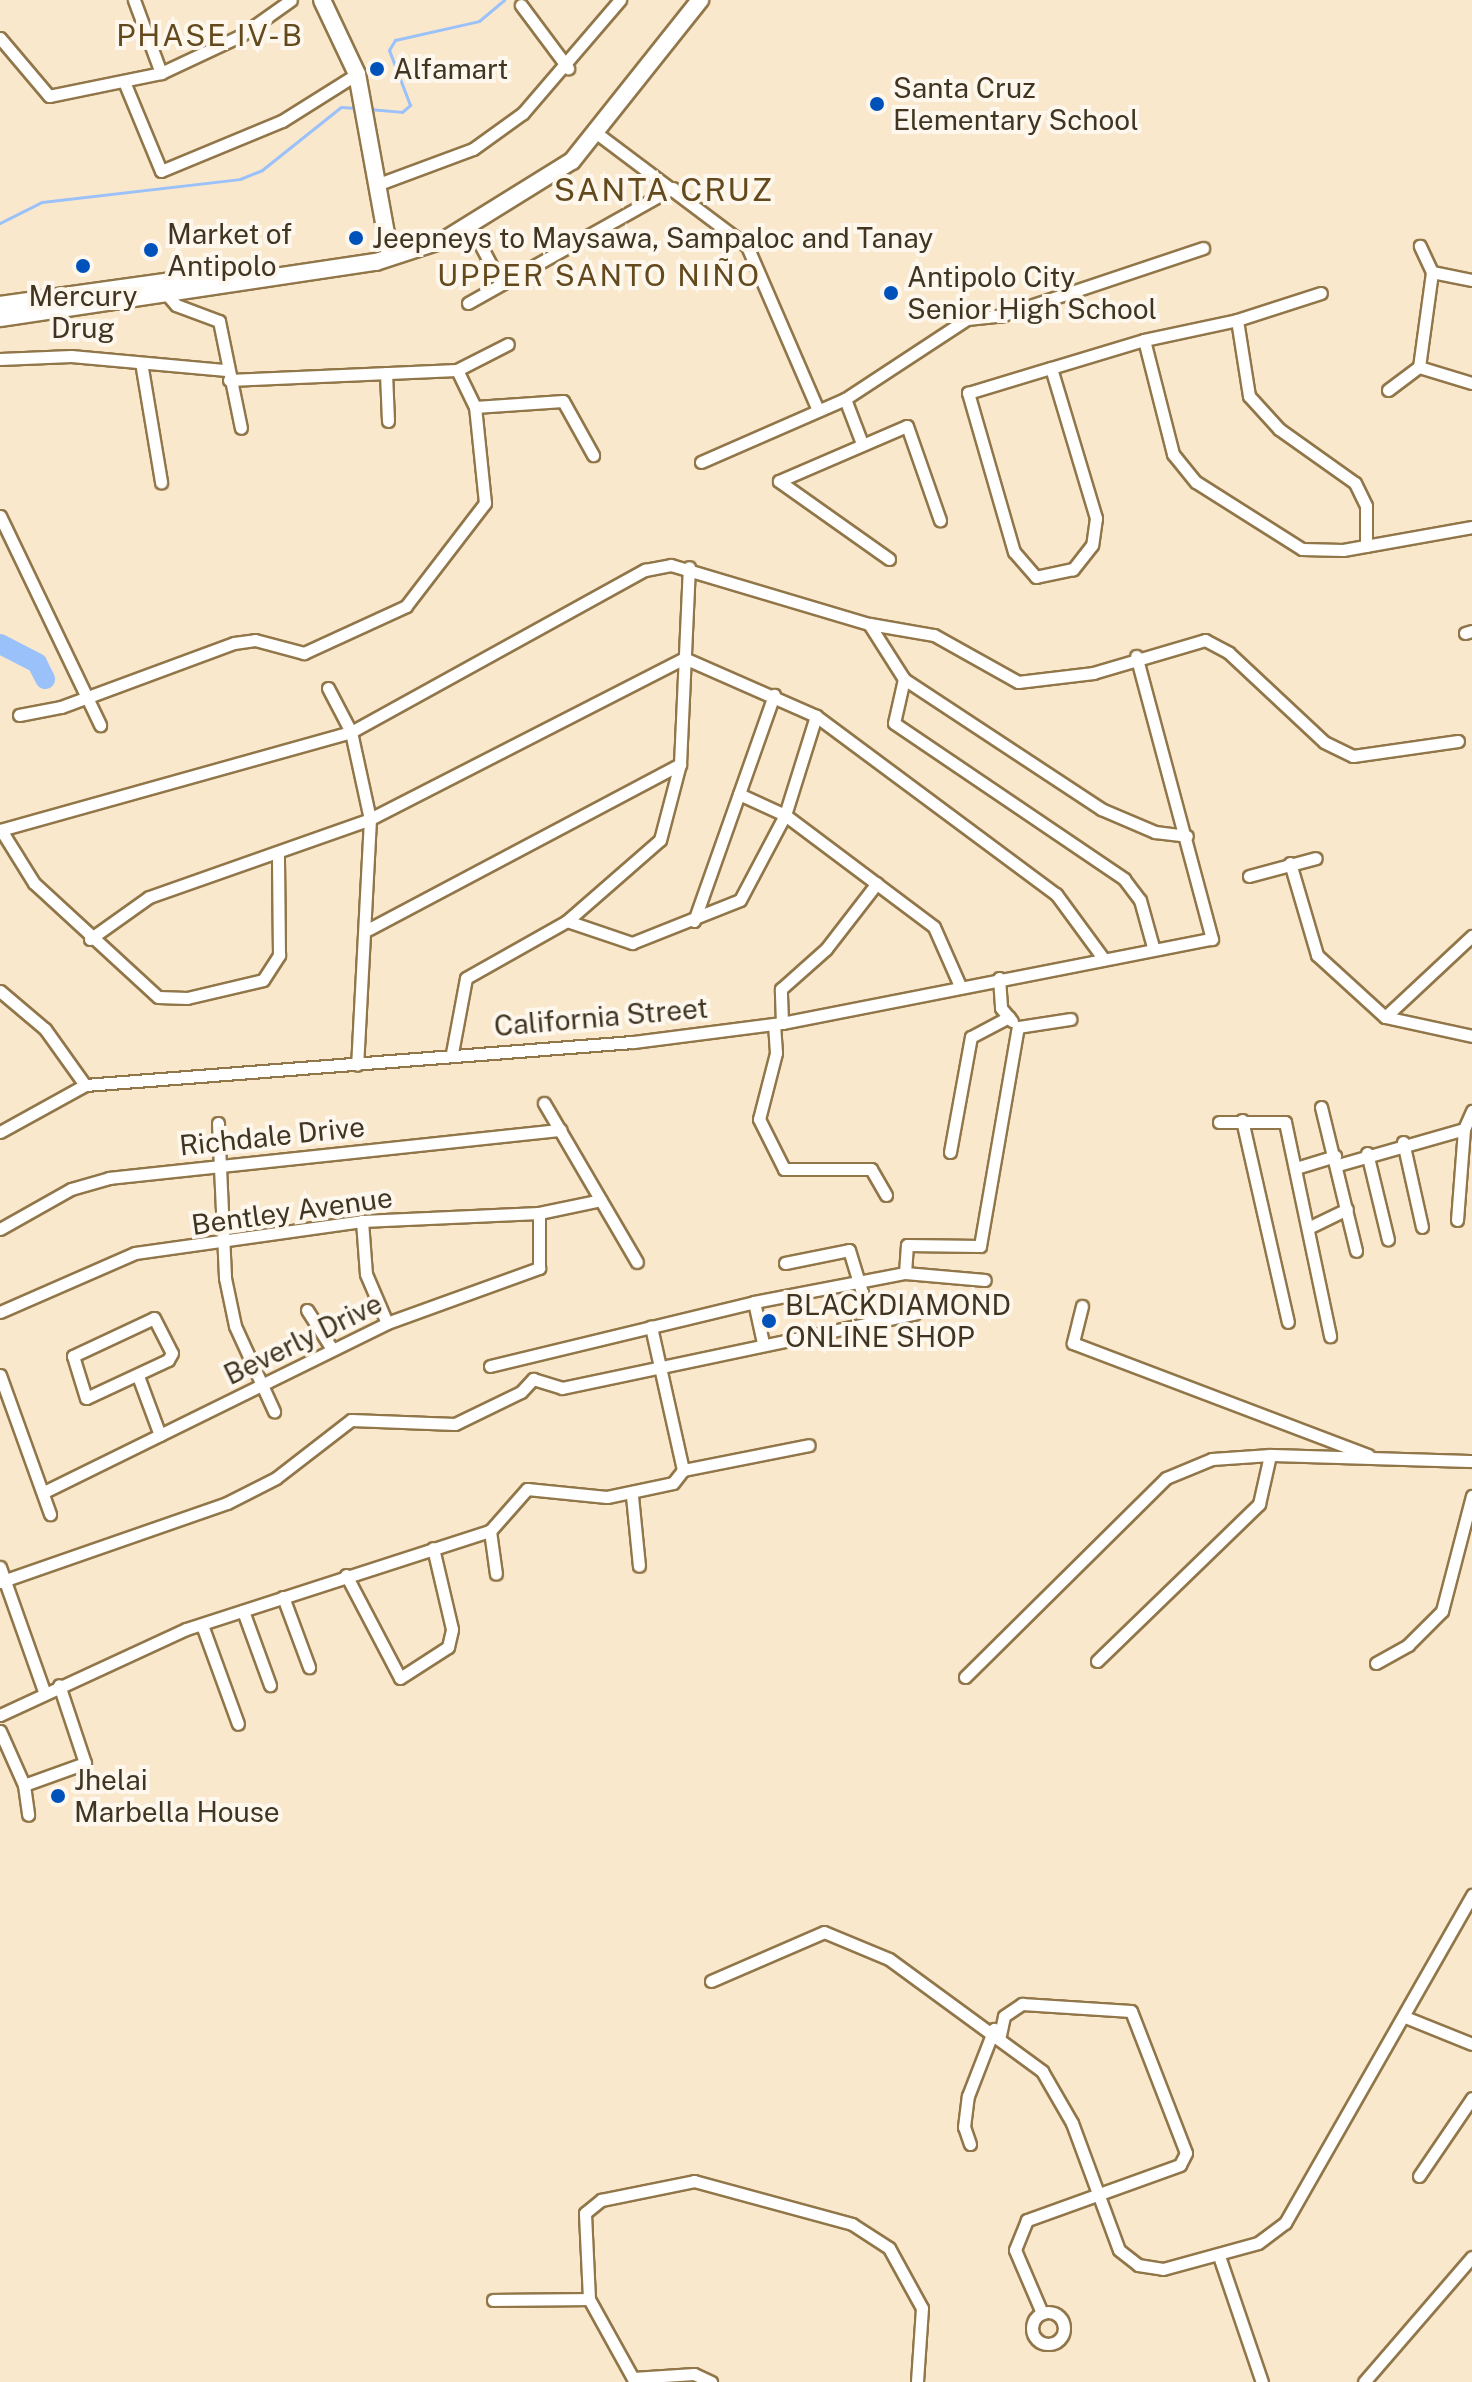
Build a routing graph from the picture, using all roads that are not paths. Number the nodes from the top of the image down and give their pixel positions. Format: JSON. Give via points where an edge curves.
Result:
{"nodes":[{"id":1,"x":134,"y":0,"type":"edge"},
{"id":2,"x":291,"y":0,"type":"edge"},
{"id":3,"x":322,"y":0,"type":"edge"},
{"id":4,"x":620,"y":0,"type":"edge"},
{"id":5,"x":700,"y":0,"type":"edge"},
{"id":6,"x":521,"y":5,"type":"dead end"},
{"id":7,"x":0,"y":38,"type":"edge"},
{"id":8,"x":568,"y":68,"type":"junction"},
{"id":9,"x":161,"y":73,"type":"junction"},
{"id":10,"x":357,"y":74,"type":"junction"},
{"id":11,"x":122,"y":85,"type":"junction"},
{"id":12,"x":599,"y":135,"type":"junction"},
{"id":13,"x":376,"y":185,"type":"junction"},
{"id":14,"x":673,"y":188,"type":"junction"},
{"id":15,"x":471,"y":227,"type":"junction"},
{"id":16,"x":1420,"y":246,"type":"dead end"},
{"id":17,"x":1203,"y":248,"type":"dead end"},
{"id":18,"x":390,"y":255,"type":"junction"},
{"id":19,"x":1432,"y":272,"type":"junction"},
{"id":20,"x":1472,"y":280,"type":"edge"},
{"id":21,"x":501,"y":284,"type":"junction"},
{"id":22,"x":163,"y":288,"type":"junction"},
{"id":23,"x":1321,"y":293,"type":"dead end"},
{"id":24,"x":468,"y":303,"type":"dead end"},
{"id":25,"x":0,"y":305,"type":"edge"},
{"id":26,"x":0,"y":318,"type":"edge"},
{"id":27,"x":1237,"y":320,"type":"junction"},
{"id":28,"x":1144,"y":340,"type":"junction"},
{"id":29,"x":508,"y":344,"type":"dead end"},
{"id":30,"x":0,"y":359,"type":"edge"},
{"id":31,"x":1419,"y":367,"type":"junction"},
{"id":32,"x":142,"y":368,"type":"junction"},
{"id":33,"x":1051,"y":368,"type":"junction"},
{"id":34,"x":457,"y":370,"type":"junction"},
{"id":35,"x":386,"y":373,"type":"junction"},
{"id":36,"x":228,"y":375,"type":"junction"},
{"id":37,"x":1472,"y":383,"type":"edge"},
{"id":38,"x":1388,"y":390,"type":"dead end"},
{"id":39,"x":845,"y":399,"type":"junction"},
{"id":40,"x":475,"y":407,"type":"junction"},
{"id":41,"x":818,"y":410,"type":"junction"},
{"id":42,"x":388,"y":421,"type":"dead end"},
{"id":43,"x":241,"y":428,"type":"dead end"},
{"id":44,"x":861,"y":441,"type":"junction"},
{"id":45,"x":593,"y":455,"type":"dead end"},
{"id":46,"x":701,"y":462,"type":"dead end"},
{"id":47,"x":161,"y":482,"type":"dead end"},
{"id":48,"x":0,"y":516,"type":"edge"},
{"id":49,"x":940,"y":520,"type":"dead end"},
{"id":50,"x":1472,"y":527,"type":"edge"},
{"id":51,"x":4,"y":530,"type":"edge"},
{"id":52,"x":1366,"y":546,"type":"junction"},
{"id":53,"x":889,"y":559,"type":"dead end"},
{"id":54,"x":689,"y":567,"type":"junction"},
{"id":55,"x":869,"y":624,"type":"junction"},
{"id":56,"x":1136,"y":656,"type":"junction"},
{"id":57,"x":684,"y":658,"type":"junction"},
{"id":58,"x":904,"y":679,"type":"junction"},
{"id":59,"x":328,"y":688,"type":"dead end"},
{"id":60,"x":774,"y":695,"type":"junction"},
{"id":61,"x":88,"y":697,"type":"junction"},
{"id":62,"x":19,"y":715,"type":"dead end"},
{"id":63,"x":816,"y":716,"type":"junction"},
{"id":64,"x":100,"y":725,"type":"dead end"},
{"id":65,"x":351,"y":732,"type":"junction"},
{"id":66,"x":1458,"y":741,"type":"dead end"},
{"id":67,"x":680,"y":764,"type":"junction"},
{"id":68,"x":739,"y":794,"type":"junction"},
{"id":69,"x":785,"y":815,"type":"junction"},
{"id":70,"x":370,"y":819,"type":"junction"},
{"id":71,"x":0,"y":830,"type":"edge"},
{"id":72,"x":1187,"y":836,"type":"junction"},
{"id":73,"x":278,"y":853,"type":"junction"},
{"id":74,"x":1316,"y":858,"type":"dead end"},
{"id":75,"x":1290,"y":863,"type":"junction"},
{"id":76,"x":1249,"y":876,"type":"dead end"},
{"id":77,"x":877,"y":883,"type":"junction"},
{"id":78,"x":567,"y":921,"type":"junction"},
{"id":79,"x":694,"y":921,"type":"junction"},
{"id":80,"x":369,"y":929,"type":"junction"},
{"id":81,"x":1472,"y":936,"type":"edge"},
{"id":82,"x":90,"y":939,"type":"junction"},
{"id":83,"x":1153,"y":947,"type":"junction"},
{"id":84,"x":1103,"y":958,"type":"junction"},
{"id":85,"x":999,"y":978,"type":"junction"},
{"id":86,"x":960,"y":986,"type":"junction"},
{"id":87,"x":0,"y":991,"type":"edge"},
{"id":88,"x":1009,"y":1017,"type":"junction"},
{"id":89,"x":1385,"y":1017,"type":"junction"},
{"id":90,"x":1070,"y":1019,"type":"dead end"},
{"id":91,"x":778,"y":1023,"type":"junction"},
{"id":92,"x":1018,"y":1027,"type":"junction"},
{"id":93,"x":1472,"y":1036,"type":"edge"},
{"id":94,"x":452,"y":1053,"type":"junction"},
{"id":95,"x":357,"y":1065,"type":"junction"},
{"id":96,"x":85,"y":1085,"type":"junction"},
{"id":97,"x":544,"y":1103,"type":"dead end"},
{"id":98,"x":1321,"y":1107,"type":"dead end"},
{"id":99,"x":1472,"y":1111,"type":"edge"},
{"id":100,"x":1242,"y":1120,"type":"junction"},
{"id":101,"x":1219,"y":1122,"type":"dead end"},
{"id":102,"x":218,"y":1123,"type":"dead end"},
{"id":103,"x":1464,"y":1129,"type":"junction"},
{"id":104,"x":560,"y":1130,"type":"junction"},
{"id":105,"x":0,"y":1132,"type":"edge"},
{"id":106,"x":1403,"y":1142,"type":"junction"},
{"id":107,"x":950,"y":1152,"type":"dead end"},
{"id":108,"x":1367,"y":1153,"type":"junction"},
{"id":109,"x":1336,"y":1160,"type":"junction"},
{"id":110,"x":222,"y":1165,"type":"junction"},
{"id":111,"x":1296,"y":1168,"type":"junction"},
{"id":112,"x":886,"y":1195,"type":"dead end"},
{"id":113,"x":601,"y":1200,"type":"junction"},
{"id":114,"x":1347,"y":1209,"type":"junction"},
{"id":115,"x":539,"y":1213,"type":"junction"},
{"id":116,"x":1457,"y":1220,"type":"dead end"},
{"id":117,"x":362,"y":1221,"type":"junction"},
{"id":118,"x":1310,"y":1227,"type":"junction"},
{"id":119,"x":1422,"y":1227,"type":"dead end"},
{"id":120,"x":0,"y":1229,"type":"edge"},
{"id":121,"x":1388,"y":1240,"type":"dead end"},
{"id":122,"x":221,"y":1246,"type":"junction"},
{"id":123,"x":1356,"y":1251,"type":"dead end"},
{"id":124,"x":637,"y":1262,"type":"dead end"},
{"id":125,"x":785,"y":1263,"type":"dead end"},
{"id":126,"x":905,"y":1273,"type":"junction"},
{"id":127,"x":860,"y":1280,"type":"junction"},
{"id":128,"x":985,"y":1280,"type":"dead end"},
{"id":129,"x":754,"y":1302,"type":"junction"},
{"id":130,"x":1082,"y":1306,"type":"dead end"},
{"id":131,"x":307,"y":1310,"type":"dead end"},
{"id":132,"x":0,"y":1312,"type":"edge"},
{"id":133,"x":914,"y":1314,"type":"dead end"},
{"id":134,"x":871,"y":1322,"type":"junction"},
{"id":135,"x":1288,"y":1322,"type":"dead end"},
{"id":136,"x":387,"y":1323,"type":"junction"},
{"id":137,"x":651,"y":1327,"type":"junction"},
{"id":138,"x":1330,"y":1336,"type":"dead end"},
{"id":139,"x":763,"y":1343,"type":"junction"},
{"id":140,"x":332,"y":1349,"type":"junction"},
{"id":141,"x":490,"y":1366,"type":"dead end"},
{"id":142,"x":657,"y":1368,"type":"junction"},
{"id":143,"x":0,"y":1375,"type":"edge"},
{"id":144,"x":138,"y":1376,"type":"junction"},
{"id":145,"x":263,"y":1386,"type":"junction"},
{"id":146,"x":274,"y":1411,"type":"dead end"},
{"id":147,"x":160,"y":1435,"type":"junction"},
{"id":148,"x":809,"y":1445,"type":"dead end"},
{"id":149,"x":1270,"y":1455,"type":"junction"},
{"id":150,"x":1380,"y":1459,"type":"junction"},
{"id":151,"x":1472,"y":1461,"type":"edge"},
{"id":152,"x":683,"y":1470,"type":"junction"},
{"id":153,"x":44,"y":1492,"type":"junction"},
{"id":154,"x":632,"y":1496,"type":"junction"},
{"id":155,"x":1472,"y":1496,"type":"edge"},
{"id":156,"x":50,"y":1514,"type":"dead end"},
{"id":157,"x":490,"y":1531,"type":"junction"},
{"id":158,"x":433,"y":1548,"type":"junction"},
{"id":159,"x":639,"y":1566,"type":"dead end"},
{"id":160,"x":0,"y":1567,"type":"edge"},
{"id":161,"x":496,"y":1574,"type":"dead end"},
{"id":162,"x":346,"y":1575,"type":"junction"},
{"id":163,"x":2,"y":1582,"type":"edge"},
{"id":164,"x":283,"y":1597,"type":"junction"},
{"id":165,"x":243,"y":1611,"type":"junction"},
{"id":166,"x":202,"y":1625,"type":"junction"},
{"id":167,"x":1097,"y":1661,"type":"dead end"},
{"id":168,"x":1376,"y":1663,"type":"dead end"},
{"id":169,"x":309,"y":1667,"type":"dead end"},
{"id":170,"x":965,"y":1677,"type":"dead end"},
{"id":171,"x":59,"y":1685,"type":"junction"},
{"id":172,"x":270,"y":1685,"type":"dead end"},
{"id":173,"x":44,"y":1691,"type":"junction"},
{"id":174,"x":0,"y":1715,"type":"edge"},
{"id":175,"x":238,"y":1724,"type":"dead end"},
{"id":176,"x":0,"y":1731,"type":"edge"},
{"id":177,"x":24,"y":1785,"type":"junction"},
{"id":178,"x":28,"y":1815,"type":"dead end"},
{"id":179,"x":1472,"y":1895,"type":"edge"},
{"id":180,"x":1459,"y":1917,"type":"junction"},
{"id":181,"x":1472,"y":1925,"type":"edge"},
{"id":182,"x":711,"y":1981,"type":"dead end"},
{"id":183,"x":1405,"y":2017,"type":"junction"},
{"id":184,"x":997,"y":2032,"type":"junction"},
{"id":185,"x":1472,"y":2044,"type":"edge"},
{"id":186,"x":1472,"y":2098,"type":"edge"},
{"id":187,"x":970,"y":2144,"type":"dead end"},
{"id":188,"x":1419,"y":2176,"type":"dead end"},
{"id":189,"x":1097,"y":2194,"type":"junction"},
{"id":190,"x":1219,"y":2256,"type":"junction"},
{"id":191,"x":1472,"y":2257,"type":"edge"},
{"id":192,"x":589,"y":2299,"type":"junction"},
{"id":193,"x":493,"y":2300,"type":"dead end"},
{"id":194,"x":1042,"y":2313,"type":"dead end"},
{"id":195,"x":634,"y":2380,"type":"edge"},
{"id":196,"x":711,"y":2382,"type":"edge"},
{"id":197,"x":917,"y":2382,"type":"edge"},
{"id":198,"x":1262,"y":2382,"type":"edge"},
{"id":199,"x":1364,"y":2382,"type":"edge"}],
"edges":[{"from":1,"to":9,"type":"street"},
{"from":2,"to":9,"type":"street","via":[[240,36]]},
{"from":3,"to":10,"type":"main road"},
{"from":4,"to":8,"type":"street"},
{"from":5,"to":12,"type":"main road"},
{"from":6,"to":8,"type":"street"},
{"from":7,"to":11,"type":"street","via":[[49,96]]},
{"from":8,"to":13,"type":"street","via":[[473,149]]},
{"from":9,"to":11,"type":"street"},
{"from":10,"to":11,"type":"street","via":[[282,121],[161,171]]},
{"from":10,"to":13,"type":"main road"},
{"from":12,"to":14,"type":"street"},
{"from":12,"to":15,"type":"main road","via":[[546,180]]},
{"from":13,"to":18,"type":"main road"},
{"from":14,"to":21,"type":"street"},
{"from":14,"to":41,"type":"street","via":[[747,246]]},
{"from":15,"to":18,"type":"main road"},
{"from":15,"to":21,"type":"street"},
{"from":16,"to":19,"type":"street"},
{"from":17,"to":39,"type":"street","via":[[1003,315],[967,319]]},
{"from":18,"to":22,"type":"main road"},
{"from":19,"to":20,"type":"street"},
{"from":19,"to":31,"type":"street"},
{"from":21,"to":24,"type":"street"},
{"from":22,"to":25,"type":"main road"},
{"from":22,"to":26,"type":"main road"},
{"from":22,"to":36,"type":"street","via":[[219,321]]},
{"from":23,"to":27,"type":"street"},
{"from":27,"to":28,"type":"street"},
{"from":27,"to":52,"type":"street","via":[[1249,396],[1361,491]]},
{"from":28,"to":33,"type":"street"},
{"from":28,"to":52,"type":"street","via":[[1173,454],[1196,482],[1302,549]]},
{"from":29,"to":34,"type":"street"},
{"from":30,"to":32,"type":"street","via":[[71,356]]},
{"from":31,"to":37,"type":"street"},
{"from":31,"to":38,"type":"street"},
{"from":32,"to":36,"type":"street"},
{"from":32,"to":47,"type":"street"},
{"from":33,"to":33,"type":"street","via":[[968,393],[1014,552],[1036,577],[1073,569],[1092,545],[1096,518]]},
{"from":34,"to":35,"type":"street"},
{"from":34,"to":40,"type":"street"},
{"from":35,"to":36,"type":"street"},
{"from":35,"to":42,"type":"street"},
{"from":36,"to":43,"type":"street"},
{"from":39,"to":41,"type":"street"},
{"from":39,"to":44,"type":"street"},
{"from":40,"to":45,"type":"street","via":[[563,401]]},
{"from":40,"to":61,"type":"street","via":[[483,513],[406,606],[304,653],[255,640],[234,643]]},
{"from":41,"to":46,"type":"street"},
{"from":44,"to":49,"type":"street","via":[[907,426]]},
{"from":44,"to":53,"type":"street","via":[[779,481]]},
{"from":48,"to":51,"type":"street"},
{"from":50,"to":52,"type":"street"},
{"from":51,"to":61,"type":"street"},
{"from":54,"to":55,"type":"street"},
{"from":54,"to":57,"type":"street"},
{"from":54,"to":65,"type":"street","via":[[645,570]]},
{"from":55,"to":56,"type":"street","via":[[934,635],[1018,682],[1093,673]]},
{"from":55,"to":58,"type":"street"},
{"from":56,"to":66,"type":"street","via":[[1205,640],[1229,653],[1324,742],[1353,756]]},
{"from":56,"to":72,"type":"street"},
{"from":57,"to":60,"type":"street"},
{"from":57,"to":67,"type":"street"},
{"from":57,"to":70,"type":"street"},
{"from":58,"to":72,"type":"street","via":[[1101,809]]},
{"from":58,"to":83,"type":"street","via":[[894,723],[1124,879],[1140,900]]},
{"from":59,"to":65,"type":"street"},
{"from":60,"to":63,"type":"street"},
{"from":60,"to":68,"type":"street"},
{"from":61,"to":62,"type":"street"},
{"from":61,"to":64,"type":"street"},
{"from":63,"to":69,"type":"street"},
{"from":63,"to":84,"type":"street","via":[[1056,894]]},
{"from":65,"to":70,"type":"street"},
{"from":65,"to":71,"type":"street"},
{"from":67,"to":78,"type":"street","via":[[660,840]]},
{"from":67,"to":80,"type":"street"},
{"from":68,"to":69,"type":"street"},
{"from":68,"to":79,"type":"street"},
{"from":69,"to":77,"type":"street"},
{"from":69,"to":79,"type":"street","via":[[740,900]]},
{"from":70,"to":73,"type":"street"},
{"from":70,"to":80,"type":"street"},
{"from":71,"to":82,"type":"street","via":[[34,883]]},
{"from":72,"to":83,"type":"street","name":"California Street","via":[[1212,939]]},
{"from":73,"to":82,"type":"street","via":[[149,897]]},
{"from":73,"to":82,"type":"street","via":[[279,955],[263,980],[187,998],[158,997]]},
{"from":74,"to":75,"type":"street"},
{"from":75,"to":76,"type":"street"},
{"from":75,"to":89,"type":"street","via":[[1317,955]]},
{"from":77,"to":86,"type":"street","via":[[934,927]]},
{"from":77,"to":91,"type":"street","via":[[826,949],[781,989]]},
{"from":78,"to":79,"type":"street","via":[[632,943]]},
{"from":78,"to":94,"type":"street","via":[[466,978]]},
{"from":80,"to":95,"type":"street"},
{"from":81,"to":89,"type":"street"},
{"from":83,"to":84,"type":"street","name":"California Street"},
{"from":84,"to":85,"type":"street","name":"California Street"},
{"from":85,"to":86,"type":"street","name":"California Street"},
{"from":85,"to":88,"type":"street"},
{"from":86,"to":91,"type":"street","name":"California Street"},
{"from":87,"to":96,"type":"street","via":[[45,1029]]},
{"from":88,"to":92,"type":"street"},
{"from":88,"to":107,"type":"street","via":[[971,1037]]},
{"from":89,"to":93,"type":"street"},
{"from":90,"to":92,"type":"street"},
{"from":91,"to":94,"type":"street","name":"California Street","via":[[633,1042]]},
{"from":91,"to":112,"type":"street","via":[[759,1119],[784,1169],[871,1169]]},
{"from":92,"to":126,"type":"street","via":[[980,1246],[907,1245]]},
{"from":94,"to":95,"type":"street","name":"California Street"},
{"from":95,"to":96,"type":"street","name":"California Street"},
{"from":96,"to":105,"type":"street","name":"California Street"},
{"from":97,"to":104,"type":"street"},
{"from":98,"to":109,"type":"street"},
{"from":99,"to":103,"type":"street"},
{"from":100,"to":101,"type":"street"},
{"from":100,"to":111,"type":"street","via":[[1280,1118]]},
{"from":100,"to":135,"type":"street"},
{"from":102,"to":110,"type":"street"},
{"from":103,"to":106,"type":"street"},
{"from":103,"to":116,"type":"street"},
{"from":104,"to":110,"type":"street","name":"Richdale Drive"},
{"from":104,"to":113,"type":"street"},
{"from":106,"to":108,"type":"street"},
{"from":106,"to":119,"type":"street"},
{"from":108,"to":109,"type":"street"},
{"from":108,"to":121,"type":"street"},
{"from":109,"to":111,"type":"street"},
{"from":109,"to":114,"type":"street"},
{"from":110,"to":120,"type":"street","name":"Richdale Drive","via":[[109,1178],[71,1189]]},
{"from":110,"to":122,"type":"street"},
{"from":111,"to":118,"type":"street"},
{"from":113,"to":115,"type":"street","name":"Bentley Avenue"},
{"from":113,"to":124,"type":"street"},
{"from":114,"to":118,"type":"street"},
{"from":114,"to":123,"type":"street"},
{"from":115,"to":117,"type":"street","name":"Bentley Avenue"},
{"from":115,"to":136,"type":"street","name":"Beverly Drive","via":[[539,1268]]},
{"from":117,"to":122,"type":"street","name":"Bentley Avenue"},
{"from":117,"to":136,"type":"street","via":[[366,1274]]},
{"from":118,"to":138,"type":"street"},
{"from":122,"to":132,"type":"street","name":"Bentley Avenue","via":[[135,1253]]},
{"from":122,"to":145,"type":"street","via":[[235,1326]]},
{"from":125,"to":127,"type":"street","via":[[845,1248]]},
{"from":126,"to":127,"type":"street"},
{"from":126,"to":128,"type":"street"},
{"from":127,"to":129,"type":"street"},
{"from":127,"to":134,"type":"street"},
{"from":129,"to":137,"type":"street"},
{"from":129,"to":139,"type":"street"},
{"from":130,"to":150,"type":"street","via":[[1073,1343]]},
{"from":131,"to":140,"type":"street"},
{"from":133,"to":134,"type":"street"},
{"from":134,"to":139,"type":"street"},
{"from":136,"to":140,"type":"street","name":"Beverly Drive"},
{"from":137,"to":141,"type":"street"},
{"from":137,"to":142,"type":"street"},
{"from":139,"to":142,"type":"street"},
{"from":140,"to":145,"type":"street","name":"Beverly Drive"},
{"from":142,"to":152,"type":"street"},
{"from":142,"to":163,"type":"street","via":[[562,1388],[533,1379],[513,1397],[455,1424],[351,1420],[276,1478],[227,1503]]},
{"from":143,"to":153,"type":"street"},
{"from":144,"to":144,"type":"street","via":[[86,1398],[71,1360],[154,1318],[172,1353]]},
{"from":144,"to":147,"type":"street"},
{"from":145,"to":146,"type":"street"},
{"from":145,"to":147,"type":"street","name":"Beverly Drive"},
{"from":147,"to":153,"type":"street","name":"Beverly Drive"},
{"from":148,"to":152,"type":"street"},
{"from":149,"to":150,"type":"street"},
{"from":149,"to":167,"type":"street","via":[[1259,1504]]},
{"from":149,"to":170,"type":"street","via":[[1212,1459],[1166,1478]]},
{"from":150,"to":151,"type":"street"},
{"from":152,"to":154,"type":"street","via":[[673,1483]]},
{"from":153,"to":156,"type":"street"},
{"from":154,"to":157,"type":"street","via":[[527,1489]]},
{"from":154,"to":159,"type":"street"},
{"from":155,"to":168,"type":"street","via":[[1442,1611],[1408,1645]]},
{"from":157,"to":158,"type":"street"},
{"from":157,"to":161,"type":"street"},
{"from":158,"to":162,"type":"street"},
{"from":158,"to":162,"type":"street","via":[[452,1629],[448,1647],[401,1677]]},
{"from":160,"to":163,"type":"street"},
{"from":162,"to":164,"type":"street"},
{"from":163,"to":173,"type":"street"},
{"from":164,"to":165,"type":"street"},
{"from":164,"to":169,"type":"street"},
{"from":165,"to":166,"type":"street"},
{"from":165,"to":172,"type":"street"},
{"from":166,"to":171,"type":"street"},
{"from":166,"to":175,"type":"street"},
{"from":171,"to":173,"type":"street"},
{"from":171,"to":177,"type":"street","via":[[85,1763]]},
{"from":173,"to":174,"type":"street"},
{"from":176,"to":177,"type":"street"},
{"from":177,"to":178,"type":"street"},
{"from":179,"to":180,"type":"street"},
{"from":180,"to":181,"type":"street"},
{"from":180,"to":183,"type":"street"},
{"from":182,"to":184,"type":"street","via":[[824,1932],[889,1959]]},
{"from":183,"to":185,"type":"street"},
{"from":183,"to":190,"type":"street","via":[[1291,2217],[1265,2239]]},
{"from":184,"to":187,"type":"street","via":[[968,2096],[964,2127]]},
{"from":184,"to":189,"type":"street","via":[[1060,2095]]},
{"from":184,"to":189,"type":"street","via":[[1004,2016],[1022,2004],[1134,2014],[1186,2157]]},
{"from":186,"to":188,"type":"street"},
{"from":189,"to":190,"type":"street","via":[[1119,2250],[1138,2265],[1163,2269]]},
{"from":189,"to":194,"type":"street","via":[[1021,2227],[1017,2262]]},
{"from":190,"to":198,"type":"street"},
{"from":191,"to":199,"type":"street"},
{"from":192,"to":193,"type":"street"},
{"from":192,"to":195,"type":"street"},
{"from":192,"to":197,"type":"street","via":[[590,2206],[694,2181],[852,2224],[889,2248],[922,2308]]},
{"from":195,"to":196,"type":"street","via":[[694,2374]]}]}
